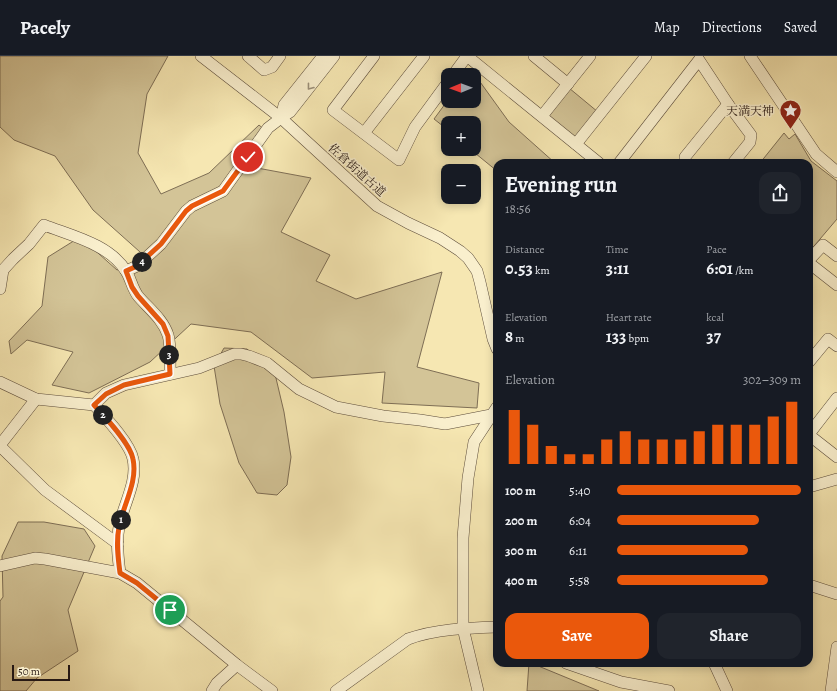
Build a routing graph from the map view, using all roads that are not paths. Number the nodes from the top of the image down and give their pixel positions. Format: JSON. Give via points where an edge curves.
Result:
{"nodes":[{"id":1,"x":201,"y":56,"type":"edge"},
{"id":2,"x":248,"y":56,"type":"edge"},
{"id":3,"x":280,"y":56,"type":"edge"},
{"id":4,"x":323,"y":56,"type":"edge"},
{"id":5,"x":334,"y":56,"type":"edge"},
{"id":6,"x":374,"y":56,"type":"edge"},
{"id":7,"x":424,"y":56,"type":"edge"},
{"id":8,"x":467,"y":56,"type":"edge"},
{"id":9,"x":534,"y":56,"type":"edge"},
{"id":10,"x":590,"y":56,"type":"edge"},
{"id":11,"x":646,"y":56,"type":"edge"},
{"id":12,"x":750,"y":56,"type":"edge"},
{"id":13,"x":699,"y":57,"type":"edge"},
{"id":14,"x":458,"y":68,"type":"edge"},
{"id":15,"x":568,"y":84,"type":"junction"},
{"id":16,"x":441,"y":91,"type":"edge"},
{"id":17,"x":728,"y":104,"type":"junction"},
{"id":18,"x":542,"y":116,"type":"junction"},
{"id":19,"x":281,"y":118,"type":"junction"},
{"id":20,"x":364,"y":133,"type":"junction"},
{"id":21,"x":576,"y":144,"type":"junction"},
{"id":22,"x":594,"y":159,"type":"edge"},
{"id":23,"x":622,"y":159,"type":"edge"},
{"id":24,"x":685,"y":159,"type":"edge"},
{"id":25,"x":736,"y":159,"type":"edge"},
{"id":26,"x":837,"y":172,"type":"edge"},
{"id":27,"x":813,"y":256,"type":"edge"},
{"id":28,"x":837,"y":256,"type":"edge"},
{"id":29,"x":813,"y":264,"type":"edge"},
{"id":30,"x":126,"y":271,"type":"junction"},
{"id":31,"x":837,"y":285,"type":"edge"},
{"id":32,"x":0,"y":289,"type":"edge"},
{"id":33,"x":493,"y":339,"type":"edge"},
{"id":34,"x":837,"y":346,"type":"edge"},
{"id":35,"x":813,"y":357,"type":"edge"},
{"id":36,"x":170,"y":374,"type":"junction"},
{"id":37,"x":0,"y":382,"type":"edge"},
{"id":38,"x":837,"y":398,"type":"edge"},
{"id":39,"x":36,"y":399,"type":"junction"},
{"id":40,"x":94,"y":405,"type":"junction"},
{"id":41,"x":493,"y":411,"type":"edge"},
{"id":42,"x":493,"y":413,"type":"edge"},
{"id":43,"x":813,"y":430,"type":"edge"},
{"id":44,"x":813,"y":438,"type":"edge"},
{"id":45,"x":0,"y":446,"type":"edge"},
{"id":46,"x":837,"y":457,"type":"edge"},
{"id":47,"x":837,"y":479,"type":"edge"},
{"id":48,"x":813,"y":486,"type":"edge"},
{"id":49,"x":118,"y":544,"type":"junction"},
{"id":50,"x":0,"y":566,"type":"edge"},
{"id":51,"x":120,"y":573,"type":"junction"},
{"id":52,"x":813,"y":586,"type":"edge"},
{"id":53,"x":837,"y":594,"type":"edge"},
{"id":54,"x":493,"y":627,"type":"edge"},
{"id":55,"x":463,"y":628,"type":"junction"},
{"id":56,"x":837,"y":647,"type":"edge"},
{"id":57,"x":237,"y":665,"type":"junction"},
{"id":58,"x":578,"y":667,"type":"edge"},
{"id":59,"x":716,"y":667,"type":"edge"},
{"id":60,"x":212,"y":691,"type":"edge"},
{"id":61,"x":272,"y":691,"type":"edge"},
{"id":62,"x":336,"y":691,"type":"edge"},
{"id":63,"x":478,"y":691,"type":"edge"},
{"id":64,"x":669,"y":691,"type":"edge"},
{"id":65,"x":727,"y":691,"type":"edge"},
{"id":66,"x":830,"y":691,"type":"edge"}],
"edges":[{"from":1,"to":19,"type":"street","name":"佐倉街道古道"},
{"from":2,"to":3,"type":"street","via":[[264,70],[272,67]]},
{"from":4,"to":19,"type":"street","via":[[284,106]]},
{"from":5,"to":19,"type":"street","one_way":true,"via":[[290,112]]},
{"from":6,"to":20,"type":"street","via":[[333,110]]},
{"from":7,"to":20,"type":"street"},
{"from":8,"to":14,"type":"street"},
{"from":8,"to":18,"type":"street"},
{"from":9,"to":15,"type":"street"},
{"from":10,"to":15,"type":"street"},
{"from":11,"to":21,"type":"street"},
{"from":12,"to":26,"type":"street","via":[[816,154]]},
{"from":13,"to":17,"type":"street"},
{"from":13,"to":23,"type":"street"},
{"from":15,"to":18,"type":"street"},
{"from":16,"to":20,"type":"street","via":[[414,127],[400,160]]},
{"from":17,"to":24,"type":"street"},
{"from":17,"to":25,"type":"street","via":[[748,128],[752,138]]},
{"from":18,"to":21,"type":"street"},
{"from":19,"to":30,"type":"street","via":[[268,128],[223,191],[192,206],[161,244],[137,266]]},
{"from":19,"to":33,"type":"street","name":"佐倉街道古道","via":[[378,206],[440,238],[468,258],[479,277]]},
{"from":21,"to":22,"type":"street"},
{"from":27,"to":28,"type":"street","via":[[823,245]]},
{"from":29,"to":31,"type":"street"},
{"from":30,"to":32,"type":"street","via":[[112,255],[84,240],[44,225],[3,270]]},
{"from":30,"to":36,"type":"street","via":[[138,296],[163,324],[168,336]]},
{"from":34,"to":35,"type":"street","via":[[828,339]]},
{"from":36,"to":40,"type":"street","via":[[124,385],[106,394]]},
{"from":36,"to":41,"type":"street","via":[[199,368],[234,354],[241,354],[267,363],[299,389],[336,407],[445,424]]},
{"from":37,"to":39,"type":"street"},
{"from":38,"to":43,"type":"street"},
{"from":39,"to":40,"type":"street"},
{"from":39,"to":45,"type":"street"},
{"from":40,"to":49,"type":"street","via":[[114,428],[133,459],[132,480],[119,527]]},
{"from":42,"to":55,"type":"street","via":[[474,442],[468,478],[463,538]]},
{"from":44,"to":46,"type":"street"},
{"from":45,"to":49,"type":"street","via":[[45,490]]},
{"from":47,"to":48,"type":"street"},
{"from":49,"to":51,"type":"street"},
{"from":50,"to":51,"type":"street","via":[[35,558]]},
{"from":51,"to":57,"type":"street","via":[[137,583]]},
{"from":52,"to":53,"type":"street"},
{"from":54,"to":55,"type":"street"},
{"from":55,"to":62,"type":"street","via":[[408,639]]},
{"from":55,"to":63,"type":"street"},
{"from":56,"to":66,"type":"street"},
{"from":57,"to":60,"type":"street"},
{"from":57,"to":61,"type":"street"},
{"from":58,"to":64,"type":"street","via":[[621,682]]},
{"from":59,"to":65,"type":"street"}]}
